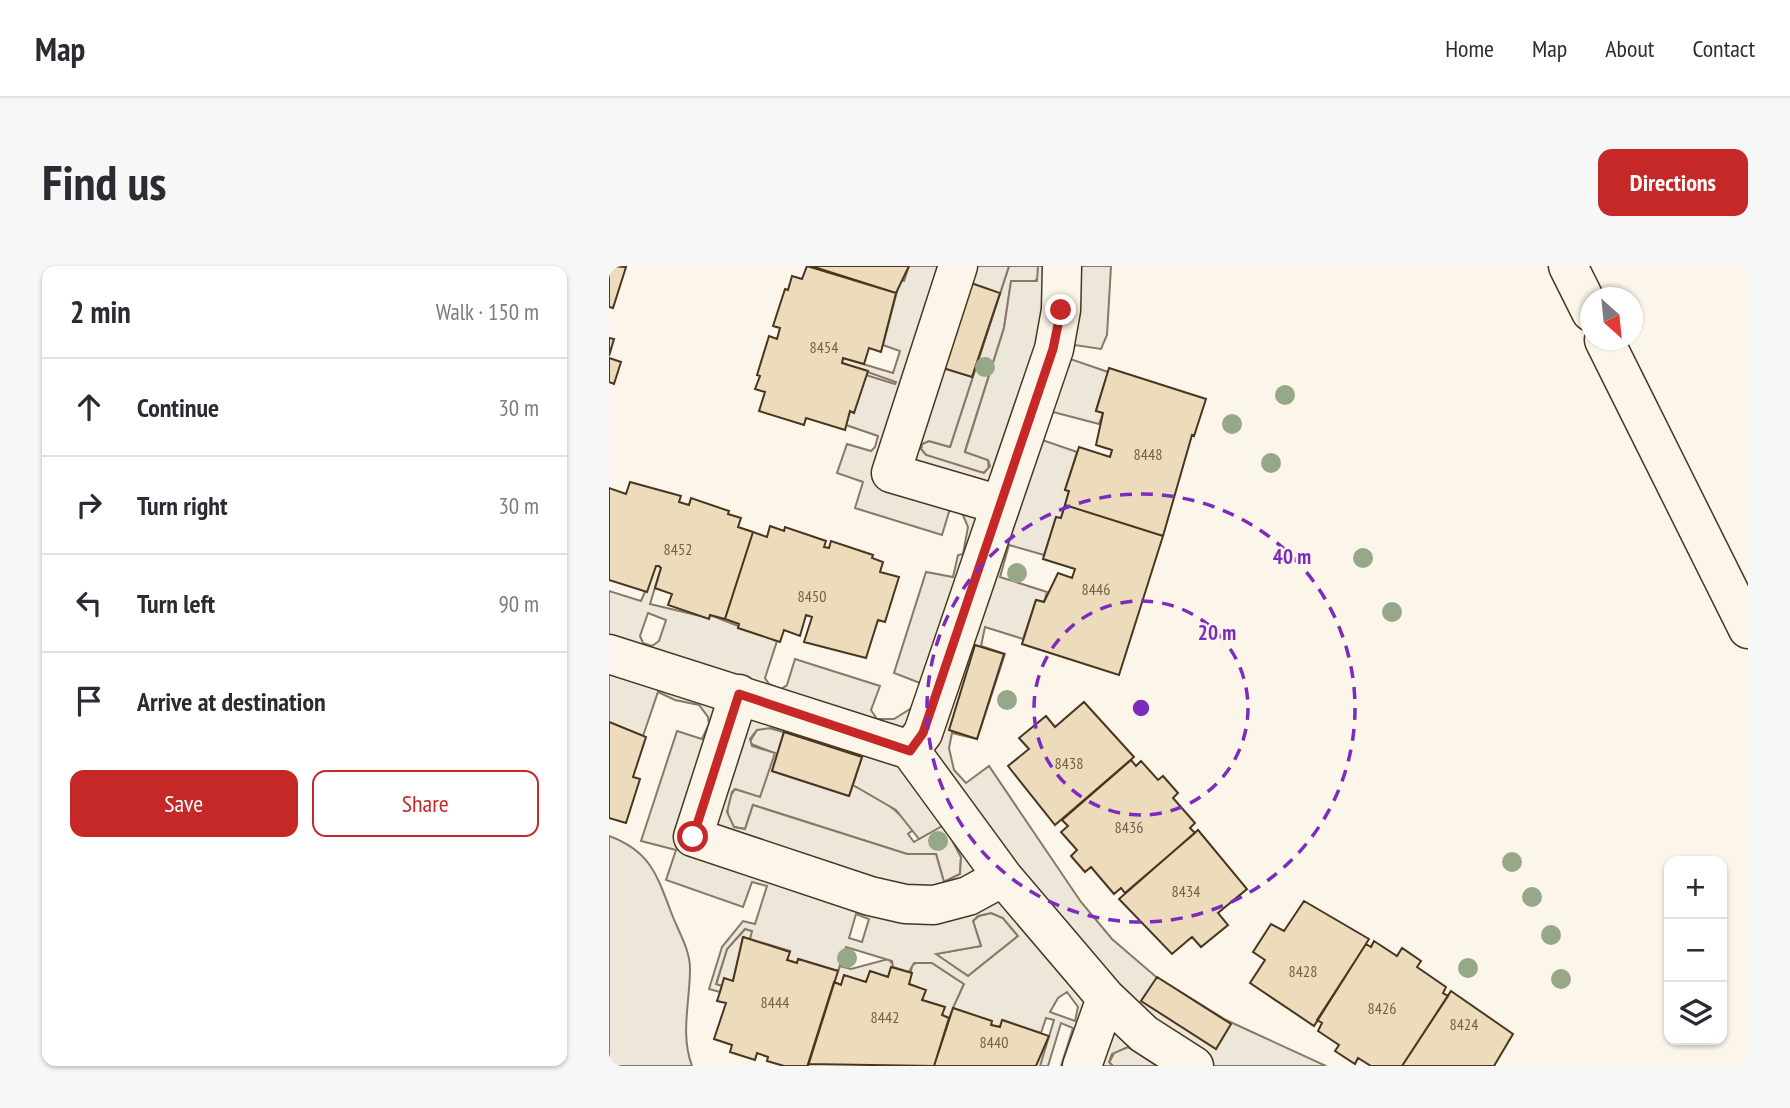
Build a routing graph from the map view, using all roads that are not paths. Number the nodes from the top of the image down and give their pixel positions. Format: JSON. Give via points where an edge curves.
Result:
{"nodes":[{"id":1,"x":958,"y":266,"type":"edge"},
{"id":2,"x":1062,"y":266,"type":"edge"},
{"id":3,"x":1568,"y":266,"type":"edge"},
{"id":4,"x":1580,"y":290,"type":"edge"},
{"id":5,"x":1609,"y":350,"type":"edge"},
{"id":6,"x":1000,"y":505,"type":"junction"},
{"id":7,"x":1748,"y":629,"type":"edge"},
{"id":8,"x":609,"y":654,"type":"edge"},
{"id":9,"x":739,"y":694,"type":"junction"},
{"id":10,"x":910,"y":751,"type":"junction"},
{"id":11,"x":1003,"y":877,"type":"junction"},
{"id":12,"x":1106,"y":998,"type":"junction"},
{"id":13,"x":1081,"y":1066,"type":"edge"},
{"id":14,"x":1194,"y":1066,"type":"edge"}],
"edges":[{"from":1,"to":6,"type":"main road","via":[[891,473]]},
{"from":2,"to":6,"type":"main road","via":[[1061,310],[1053,349]]},
{"from":3,"to":4,"type":"main road"},
{"from":5,"to":7,"type":"main road"},
{"from":6,"to":10,"type":"main road","via":[[923,733]]},
{"from":8,"to":9,"type":"main road"},
{"from":9,"to":10,"type":"main road"},
{"from":9,"to":11,"type":"main road","via":[[693,837],[905,904],[934,905],[968,896]]},
{"from":10,"to":11,"type":"main road"},
{"from":11,"to":12,"type":"main road"},
{"from":12,"to":13,"type":"main road"},
{"from":12,"to":14,"type":"main road","via":[[1145,1034]]}]}
